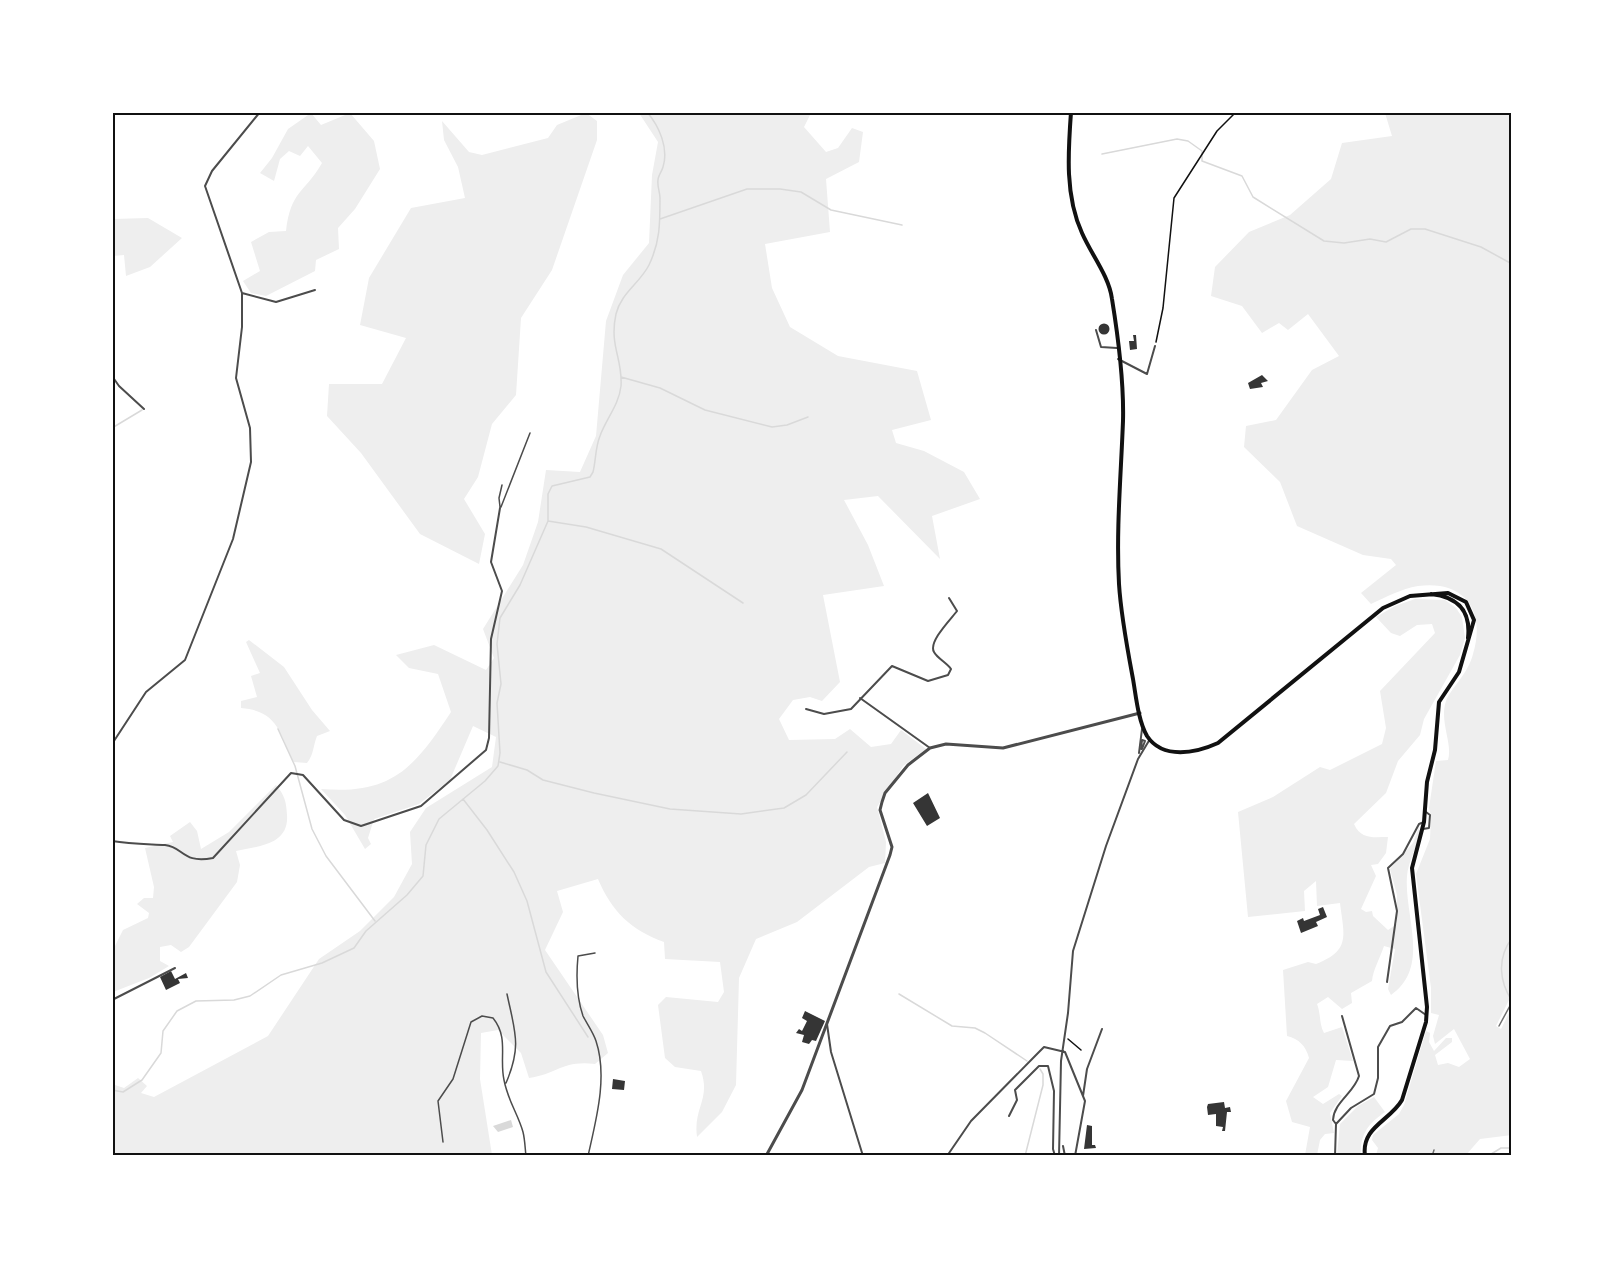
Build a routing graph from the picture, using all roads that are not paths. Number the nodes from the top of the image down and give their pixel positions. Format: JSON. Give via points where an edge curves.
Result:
{"nodes":[{"id":1,"x":260,"y":112,"type":"edge"},
{"id":2,"x":1071,"y":112,"type":"edge"},
{"id":3,"x":315,"y":290,"type":"dead end"},
{"id":4,"x":242,"y":293,"type":"junction"},
{"id":5,"x":1096,"y":330,"type":"dead end"},
{"id":6,"x":1155,"y":346,"type":"road end"},
{"id":7,"x":1117,"y":348,"type":"junction"},
{"id":8,"x":1118,"y":359,"type":"junction"},
{"id":9,"x":112,"y":376,"type":"edge"},
{"id":10,"x":144,"y":409,"type":"dead end"},
{"id":11,"x":530,"y":433,"type":"dead end"},
{"id":12,"x":502,"y":485,"type":"dead end"},
{"id":13,"x":500,"y":508,"type":"junction"},
{"id":14,"x":949,"y":598,"type":"dead end"},
{"id":15,"x":860,"y":698,"type":"junction"},
{"id":16,"x":807,"y":709,"type":"dead end"},
{"id":17,"x":1140,"y":713,"type":"junction"},
{"id":18,"x":1142,"y":724,"type":"junction"},
{"id":19,"x":1142,"y":738,"type":"junction"},
{"id":20,"x":1148,"y":740,"type":"junction"},
{"id":21,"x":112,"y":744,"type":"edge"},
{"id":22,"x":930,"y":748,"type":"junction"},
{"id":23,"x":1138,"y":759,"type":"junction"},
{"id":24,"x":1425,"y":812,"type":"junction"},
{"id":25,"x":1424,"y":822,"type":"junction"},
{"id":26,"x":1423,"y":829,"type":"junction"},
{"id":27,"x":112,"y":841,"type":"edge"},
{"id":28,"x":595,"y":953,"type":"dead end"},
{"id":29,"x":176,"y":968,"type":"dead end"},
{"id":30,"x":1387,"y":982,"type":"dead end"},
{"id":31,"x":507,"y":994,"type":"dead end"},
{"id":32,"x":112,"y":1000,"type":"edge"},
{"id":33,"x":1426,"y":1015,"type":"junction"},
{"id":34,"x":1341,"y":1016,"type":"dead end"},
{"id":35,"x":827,"y":1024,"type":"junction"},
{"id":36,"x":1102,"y":1029,"type":"dead end"},
{"id":37,"x":1062,"y":1051,"type":"junction"},
{"id":38,"x":505,"y":1085,"type":"junction"},
{"id":39,"x":1083,"y":1097,"type":"junction"},
{"id":40,"x":1009,"y":1116,"type":"dead end"},
{"id":41,"x":1336,"y":1124,"type":"junction"},
{"id":42,"x":442,"y":1142,"type":"dead end"},
{"id":43,"x":1063,"y":1146,"type":"dead end"},
{"id":44,"x":526,"y":1155,"type":"edge"},
{"id":45,"x":588,"y":1155,"type":"edge"},
{"id":46,"x":766,"y":1155,"type":"edge"},
{"id":47,"x":863,"y":1155,"type":"edge"},
{"id":48,"x":947,"y":1155,"type":"edge"},
{"id":49,"x":1057,"y":1155,"type":"edge"},
{"id":50,"x":1065,"y":1155,"type":"edge"},
{"id":51,"x":1075,"y":1155,"type":"edge"},
{"id":52,"x":1335,"y":1155,"type":"edge"},
{"id":53,"x":1365,"y":1155,"type":"edge"}],
"edges":[{"from":1,"to":4,"type":"street","via":[[212,171],[205,186]]},
{"from":2,"to":7,"type":"main road","via":[[1068,171],[1073,203],[1081,231],[1111,292]]},
{"from":3,"to":4,"type":"street","via":[[276,302]]},
{"from":4,"to":21,"type":"street","via":[[236,378],[250,428],[251,462],[233,539],[184,660],[146,692]]},
{"from":5,"to":7,"type":"street","via":[[1101,347]]},
{"from":6,"to":8,"type":"street","via":[[1147,374]]},
{"from":7,"to":8,"type":"main road"},
{"from":8,"to":17,"type":"main road","via":[[1123,408],[1119,582]]},
{"from":9,"to":10,"type":"street"},
{"from":11,"to":13,"type":"lane"},
{"from":12,"to":13,"type":"lane"},
{"from":13,"to":27,"type":"street","via":[[491,562],[502,591],[491,639],[486,750],[421,806],[361,826],[344,820],[297,772],[288,775],[213,858],[188,859],[166,845]]},
{"from":14,"to":15,"type":"street","via":[[957,611],[933,647],[951,669],[948,675],[928,681],[892,666]]},
{"from":15,"to":16,"type":"street","via":[[851,709],[824,714]]},
{"from":15,"to":22,"type":"street"},
{"from":17,"to":18,"type":"main road"},
{"from":17,"to":22,"type":"street","via":[[1003,748],[946,744]]},
{"from":18,"to":19,"type":"street"},
{"from":18,"to":20,"type":"main road"},
{"from":19,"to":20,"type":"street"},
{"from":19,"to":23,"type":"street"},
{"from":20,"to":23,"type":"street"},
{"from":20,"to":24,"type":"main road","via":[[1181,752],[1218,743],[1383,608],[1421,594],[1449,597],[1465,610],[1469,623],[1466,651],[1459,672],[1439,702]]},
{"from":22,"to":35,"type":"street","via":[[885,793],[880,810],[892,847],[890,855]]},
{"from":23,"to":37,"type":"street","via":[[1076,939]]},
{"from":24,"to":25,"type":"main road"},
{"from":24,"to":26,"type":"street","via":[[1431,815],[1429,828]]},
{"from":25,"to":26,"type":"main road"},
{"from":25,"to":30,"type":"street","via":[[1419,824],[1403,854],[1388,868],[1397,911]]},
{"from":26,"to":33,"type":"main road","via":[[1411,880]]},
{"from":28,"to":45,"type":"lane","via":[[578,956],[576,986],[583,1015],[596,1042],[600,1077],[599,1106]]},
{"from":29,"to":32,"type":"street"},
{"from":31,"to":38,"type":"lane","via":[[517,1046],[516,1060]]},
{"from":33,"to":41,"type":"street","via":[[1416,1008],[1402,1022],[1390,1026],[1378,1047],[1374,1094],[1351,1108]]},
{"from":33,"to":53,"type":"main road","via":[[1402,1100],[1396,1110],[1372,1128],[1366,1137]]},
{"from":34,"to":41,"type":"street","via":[[1359,1076],[1357,1085],[1334,1110]]},
{"from":35,"to":46,"type":"street","via":[[802,1090]]},
{"from":35,"to":47,"type":"street","via":[[831,1052]]},
{"from":36,"to":39,"type":"street","via":[[1087,1070]]},
{"from":37,"to":39,"type":"street"},
{"from":37,"to":48,"type":"street","via":[[1044,1047],[970,1121]]},
{"from":37,"to":49,"type":"street"},
{"from":38,"to":42,"type":"lane","via":[[500,1026],[493,1018],[482,1016],[471,1022],[453,1079],[438,1101]]},
{"from":38,"to":44,"type":"lane","via":[[509,1104],[523,1131]]},
{"from":39,"to":51,"type":"street"},
{"from":40,"to":49,"type":"street","via":[[1017,1100],[1015,1090],[1039,1066],[1048,1066],[1054,1091],[1053,1149]]},
{"from":41,"to":52,"type":"street"},
{"from":43,"to":50,"type":"street"}]}
